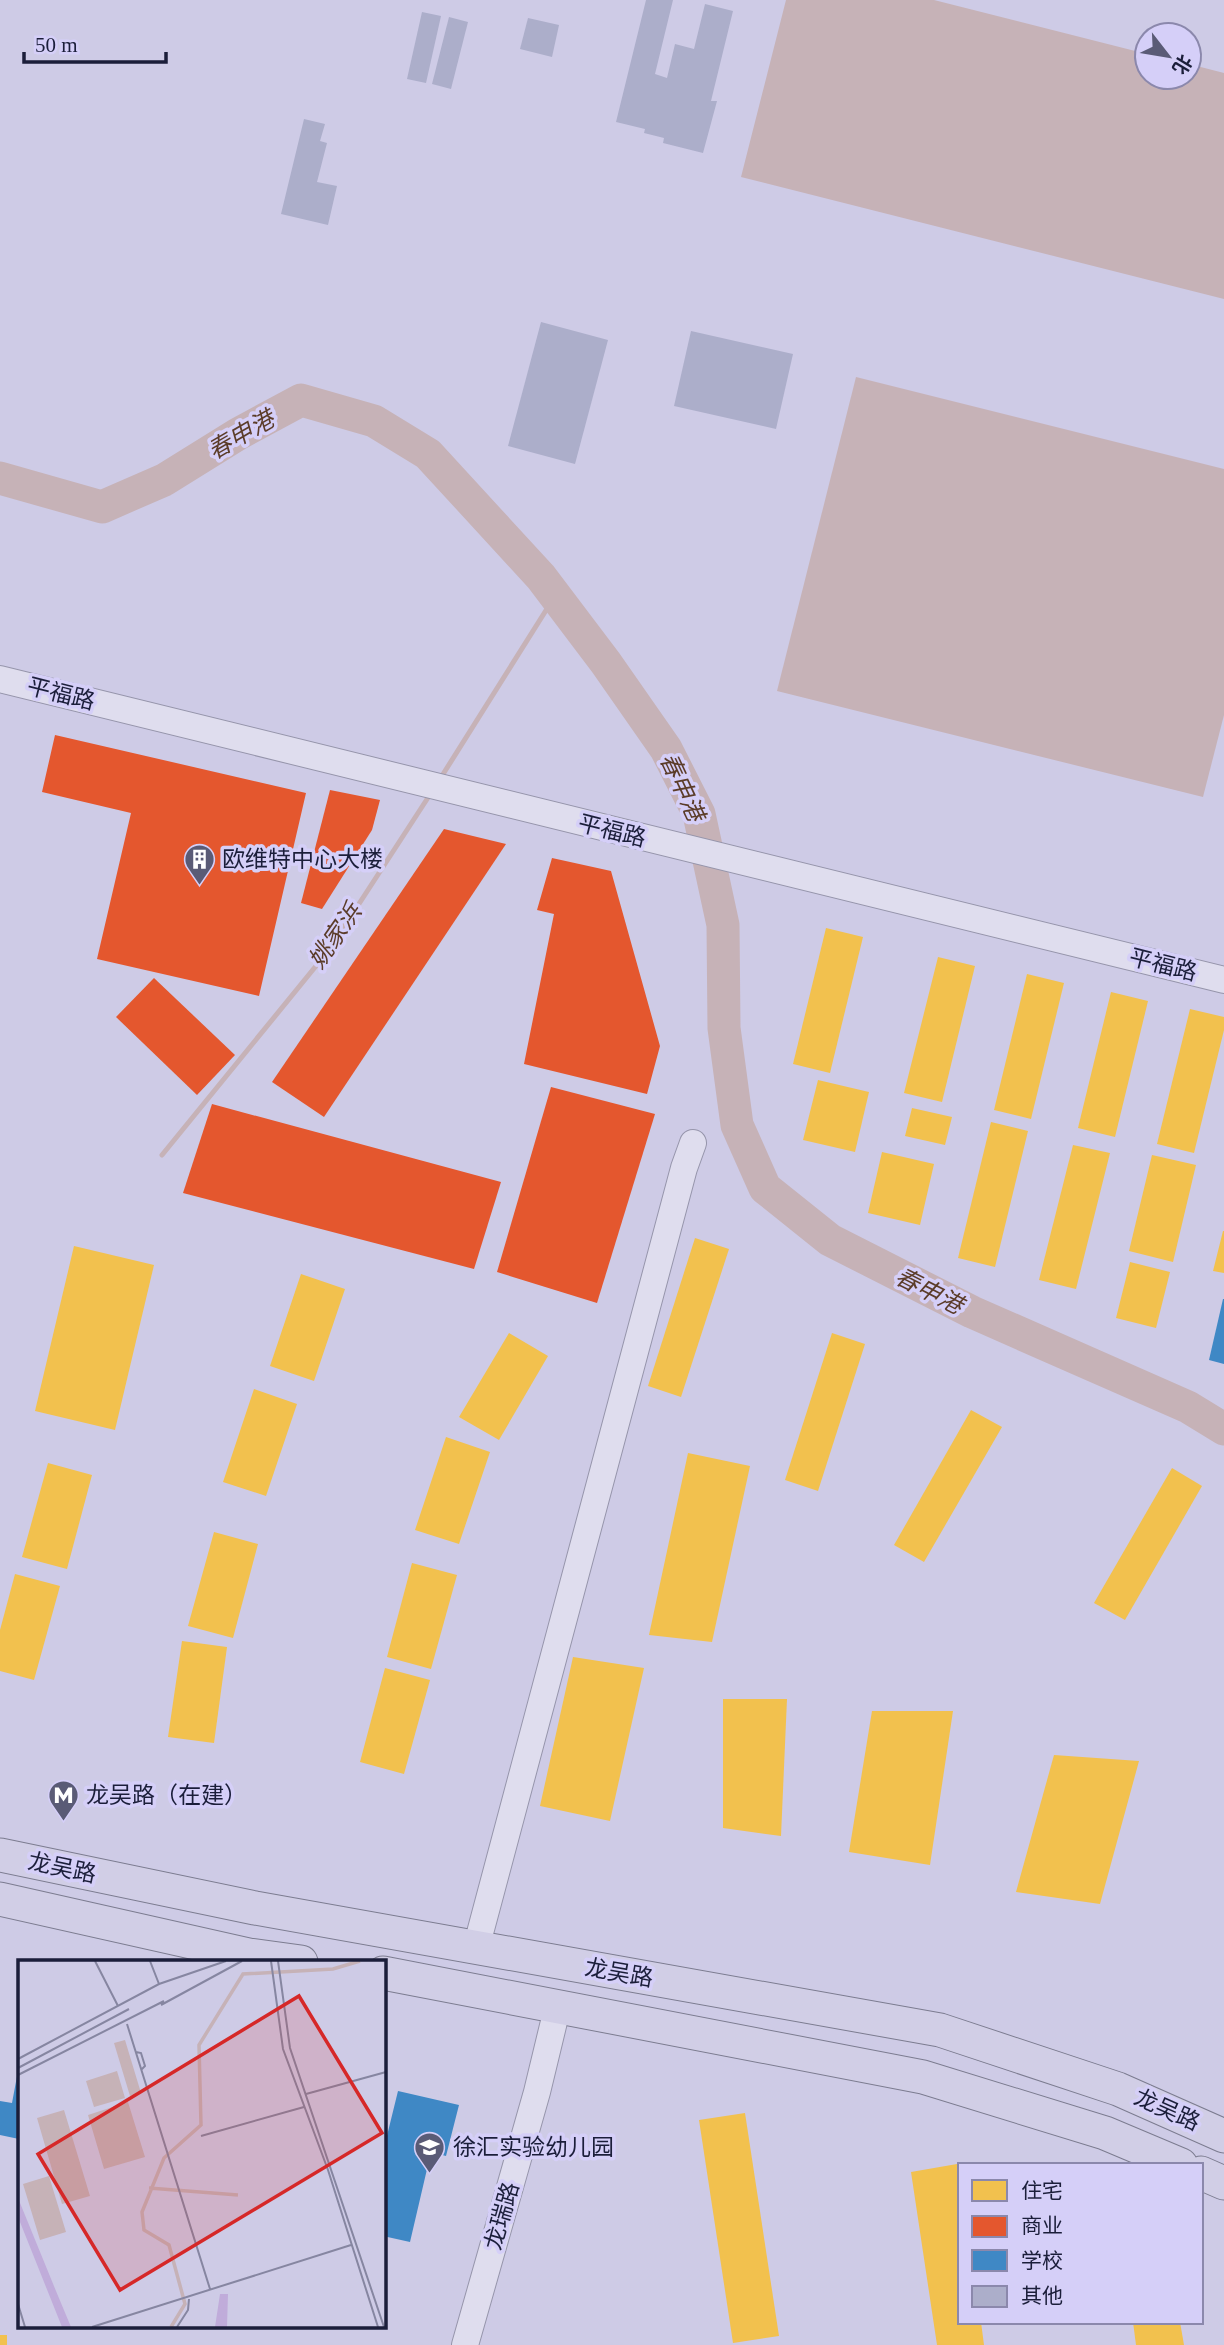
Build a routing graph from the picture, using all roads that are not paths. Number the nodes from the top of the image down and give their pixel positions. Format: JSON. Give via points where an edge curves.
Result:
{"nodes":[{"id":1,"x":0,"y":679,"type":"edge"},
{"id":2,"x":1224,"y":980,"type":"edge"},
{"id":3,"x":693,"y":1143,"type":"dead end"},
{"id":4,"x":0,"y":1855,"type":"edge"},
{"id":5,"x":0,"y":1899,"type":"edge"},
{"id":6,"x":476,"y":1948,"type":"junction"},
{"id":7,"x":286,"y":1960,"type":"edge"},
{"id":8,"x":385,"y":1973,"type":"edge"},
{"id":9,"x":558,"y":2005,"type":"junction"},
{"id":10,"x":1224,"y":2136,"type":"edge"},
{"id":11,"x":1176,"y":2163,"type":"edge"},
{"id":12,"x":1203,"y":2174,"type":"edge"},
{"id":13,"x":1224,"y":2183,"type":"edge"},
{"id":14,"x":465,"y":2345,"type":"edge"}],
"edges":[{"from":1,"to":2,"type":"street","name":"平福路"},
{"from":3,"to":6,"type":"street"},
{"from":4,"to":6,"type":"main road","name":"龙吴路"},
{"from":5,"to":7,"type":"main road","name":"龙吴路"},
{"from":6,"to":10,"type":"main road","name":"龙吴路","via":[[940,2030],[1118,2089]]},
{"from":8,"to":9,"type":"main road","name":"龙吴路"},
{"from":9,"to":11,"type":"main road","name":"龙吴路","via":[[923,2077],[1105,2133]]},
{"from":9,"to":14,"type":"street","name":"龙瑞路"},
{"from":12,"to":13,"type":"main road"}]}
